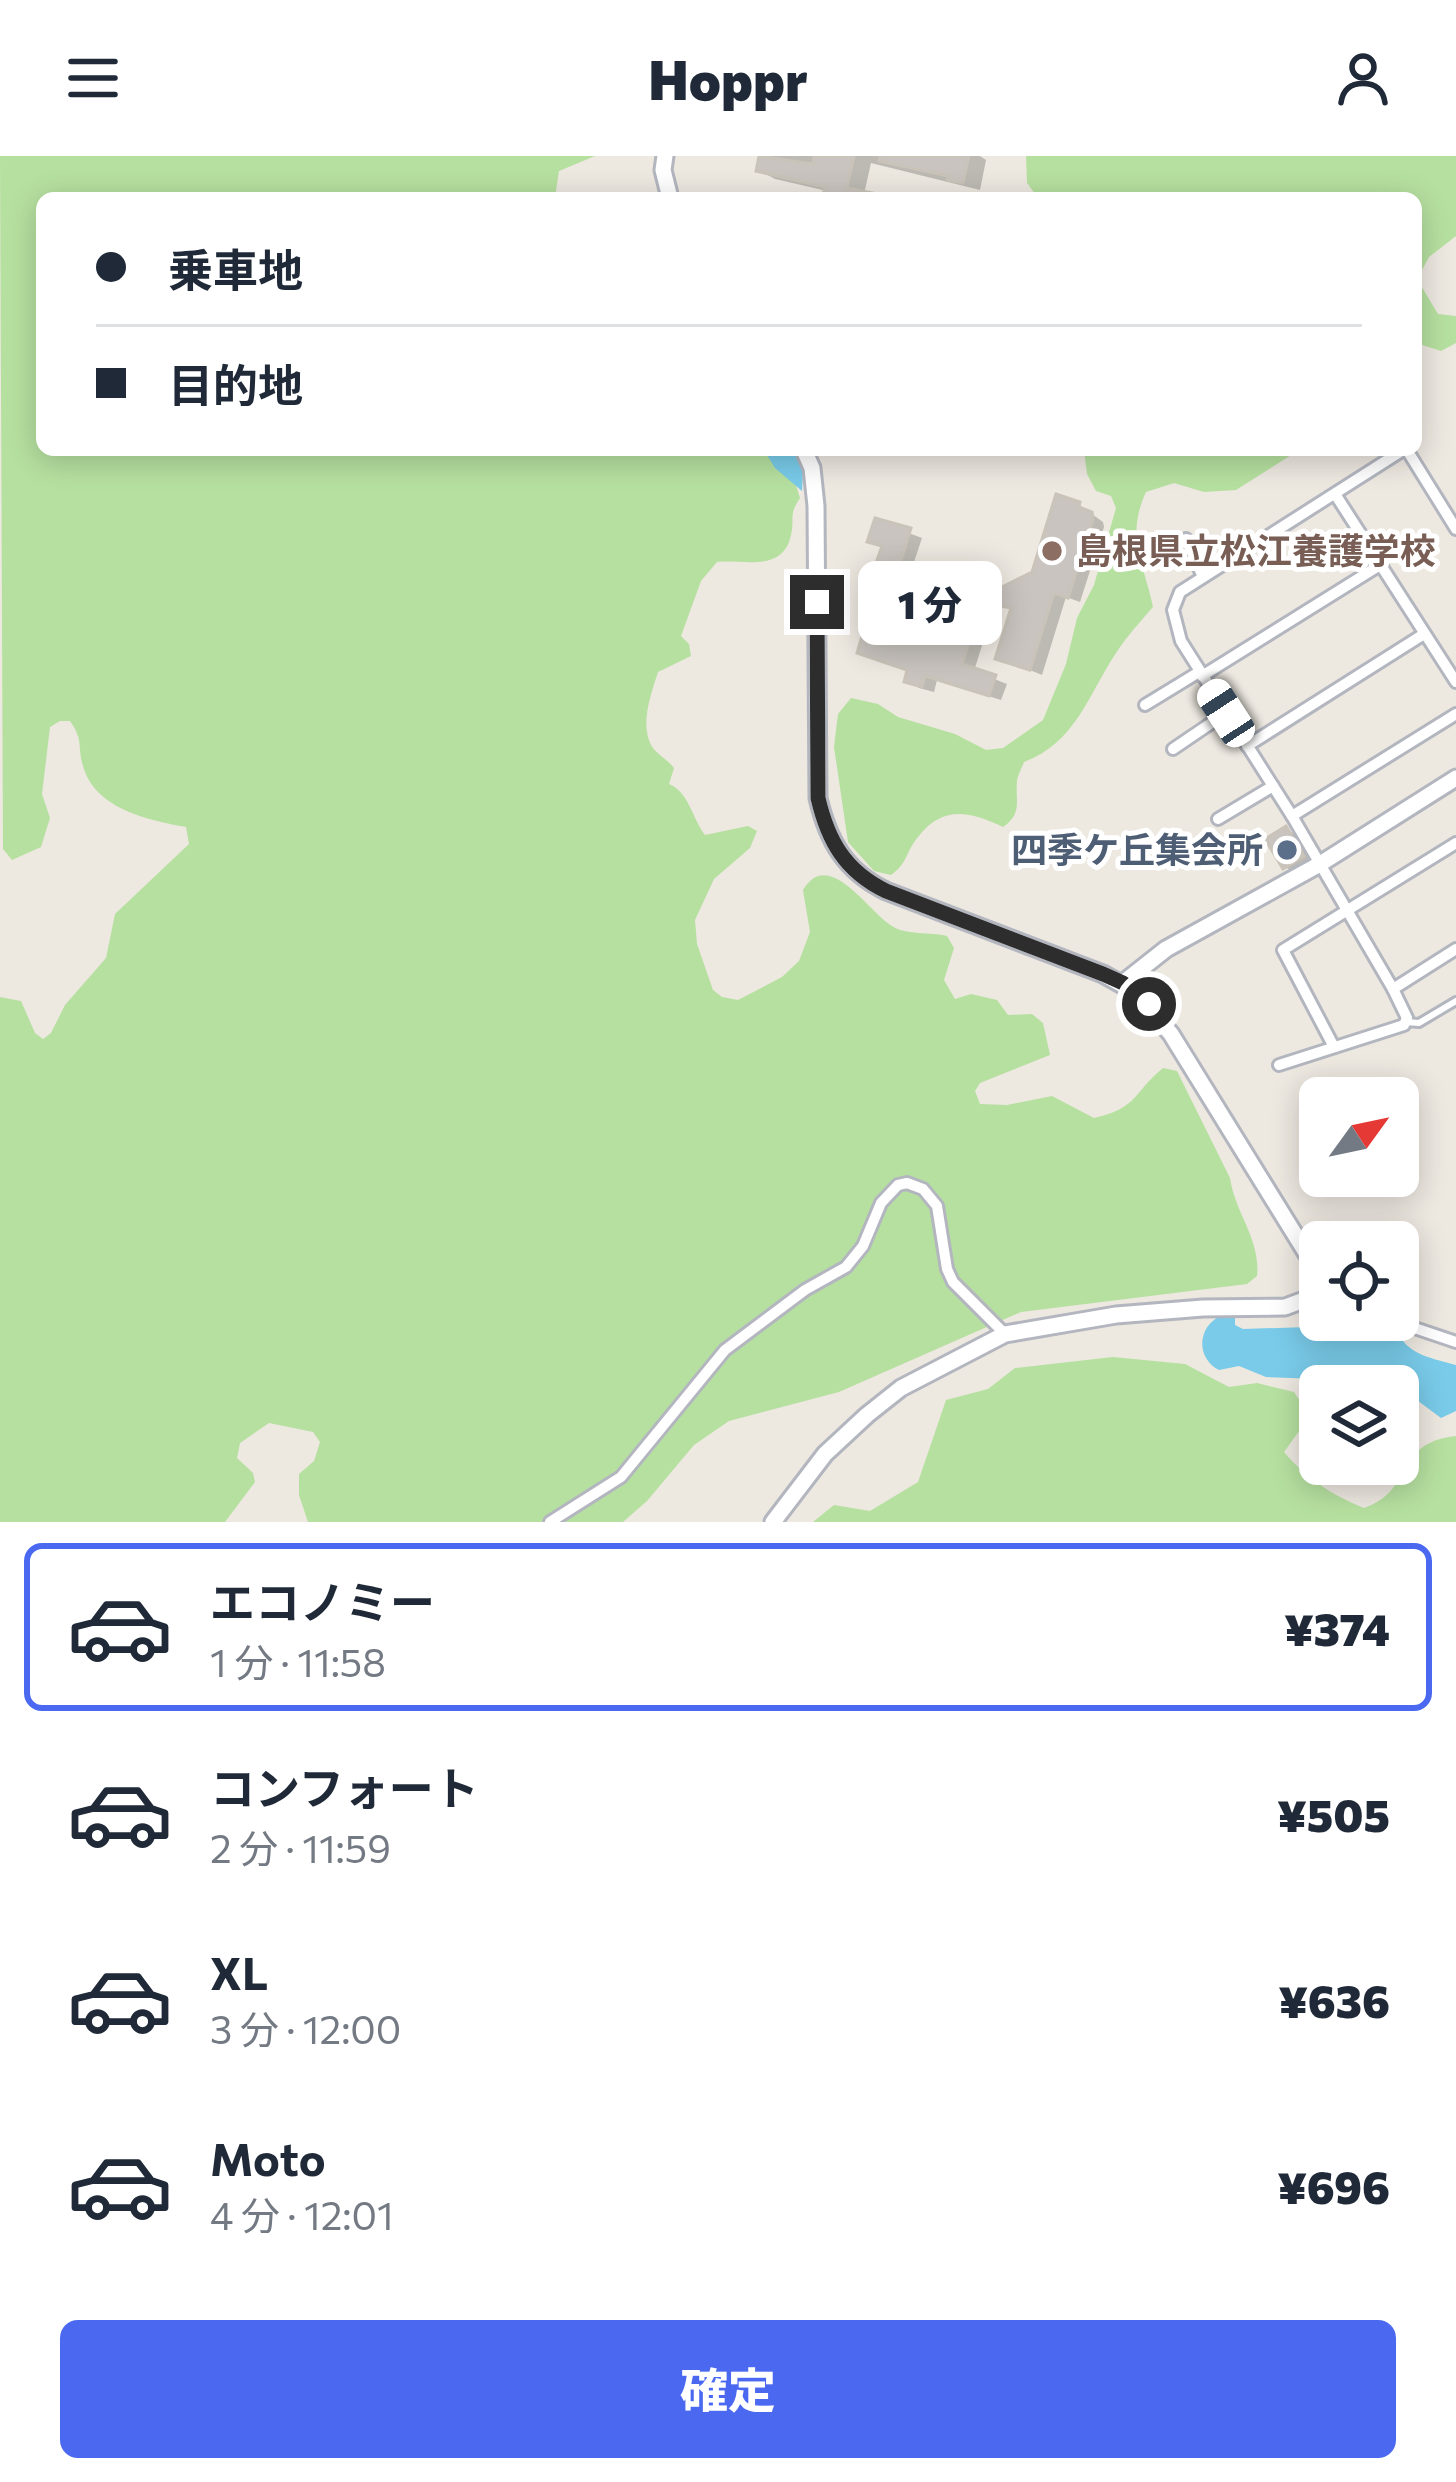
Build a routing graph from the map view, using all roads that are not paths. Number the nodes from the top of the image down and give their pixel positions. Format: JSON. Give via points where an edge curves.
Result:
{"nodes":[{"id":1,"x":664,"y":156,"type":"edge"},
{"id":2,"x":668,"y":192,"type":"edge"},
{"id":3,"x":807,"y":456,"type":"edge"},
{"id":4,"x":1395,"y":456,"type":"edge"},
{"id":5,"x":1409,"y":456,"type":"edge"},
{"id":6,"x":1335,"y":494,"type":"junction"},
{"id":7,"x":1454,"y":521,"type":"edge"},
{"id":8,"x":1186,"y":539,"type":"dead end"},
{"id":9,"x":1380,"y":565,"type":"junction"},
{"id":10,"x":1203,"y":577,"type":"junction"},
{"id":11,"x":1424,"y":634,"type":"junction"},
{"id":12,"x":1200,"y":674,"type":"junction"},
{"id":13,"x":1456,"y":682,"type":"edge"},
{"id":14,"x":1145,"y":705,"type":"dead end"},
{"id":15,"x":1226,"y":713,"type":"junction"},
{"id":16,"x":1456,"y":714,"type":"edge"},
{"id":17,"x":1247,"y":746,"type":"junction"},
{"id":18,"x":1173,"y":749,"type":"dead end"},
{"id":19,"x":1456,"y":778,"type":"edge"},
{"id":20,"x":1273,"y":786,"type":"junction"},
{"id":21,"x":1292,"y":816,"type":"junction"},
{"id":22,"x":1217,"y":819,"type":"dead end"},
{"id":23,"x":1456,"y":843,"type":"edge"},
{"id":24,"x":1320,"y":864,"type":"junction"},
{"id":25,"x":1349,"y":910,"type":"junction"},
{"id":26,"x":1456,"y":949,"type":"edge"},
{"id":27,"x":1123,"y":983,"type":"junction"},
{"id":28,"x":1393,"y":989,"type":"junction"},
{"id":29,"x":1456,"y":1001,"type":"edge"},
{"id":30,"x":1406,"y":1022,"type":"junction"},
{"id":31,"x":1334,"y":1047,"type":"junction"},
{"id":32,"x":1279,"y":1065,"type":"dead end"},
{"id":33,"x":1299,"y":1241,"type":"edge"},
{"id":34,"x":1299,"y":1303,"type":"edge"},
{"id":35,"x":1419,"y":1329,"type":"edge"},
{"id":36,"x":1005,"y":1334,"type":"junction"},
{"id":37,"x":1456,"y":1342,"type":"edge"},
{"id":38,"x":550,"y":1522,"type":"edge"},
{"id":39,"x":773,"y":1522,"type":"edge"}],
"edges":[{"from":1,"to":2,"type":"street"},
{"from":3,"to":27,"type":"street","via":[[816,506],[818,798],[831,841],[852,869],[886,891]]},
{"from":4,"to":6,"type":"street"},
{"from":5,"to":7,"type":"street"},
{"from":6,"to":9,"type":"street"},
{"from":6,"to":10,"type":"street"},
{"from":8,"to":10,"type":"street"},
{"from":9,"to":11,"type":"street"},
{"from":9,"to":12,"type":"street"},
{"from":10,"to":12,"type":"street","via":[[1173,603]]},
{"from":11,"to":13,"type":"street"},
{"from":11,"to":17,"type":"street"},
{"from":12,"to":14,"type":"street"},
{"from":12,"to":15,"type":"street"},
{"from":15,"to":17,"type":"street"},
{"from":15,"to":18,"type":"street"},
{"from":16,"to":21,"type":"street"},
{"from":17,"to":20,"type":"street"},
{"from":19,"to":24,"type":"street"},
{"from":20,"to":21,"type":"street"},
{"from":20,"to":22,"type":"street"},
{"from":21,"to":24,"type":"street"},
{"from":23,"to":25,"type":"street"},
{"from":24,"to":25,"type":"street"},
{"from":24,"to":27,"type":"street","via":[[1166,949]]},
{"from":25,"to":28,"type":"street"},
{"from":25,"to":31,"type":"street","via":[[1283,950]]},
{"from":26,"to":28,"type":"street"},
{"from":27,"to":33,"type":"street","via":[[1160,1016]]},
{"from":28,"to":30,"type":"street"},
{"from":29,"to":30,"type":"lane"},
{"from":30,"to":31,"type":"street"},
{"from":31,"to":32,"type":"street"},
{"from":34,"to":36,"type":"street","via":[[1116,1316]]},
{"from":35,"to":37,"type":"street"},
{"from":36,"to":38,"type":"street","via":[[953,1282],[937,1206],[923,1189],[898,1185],[846,1267],[725,1350],[621,1477]]},
{"from":36,"to":39,"type":"street","via":[[901,1388],[867,1415]]}]}
